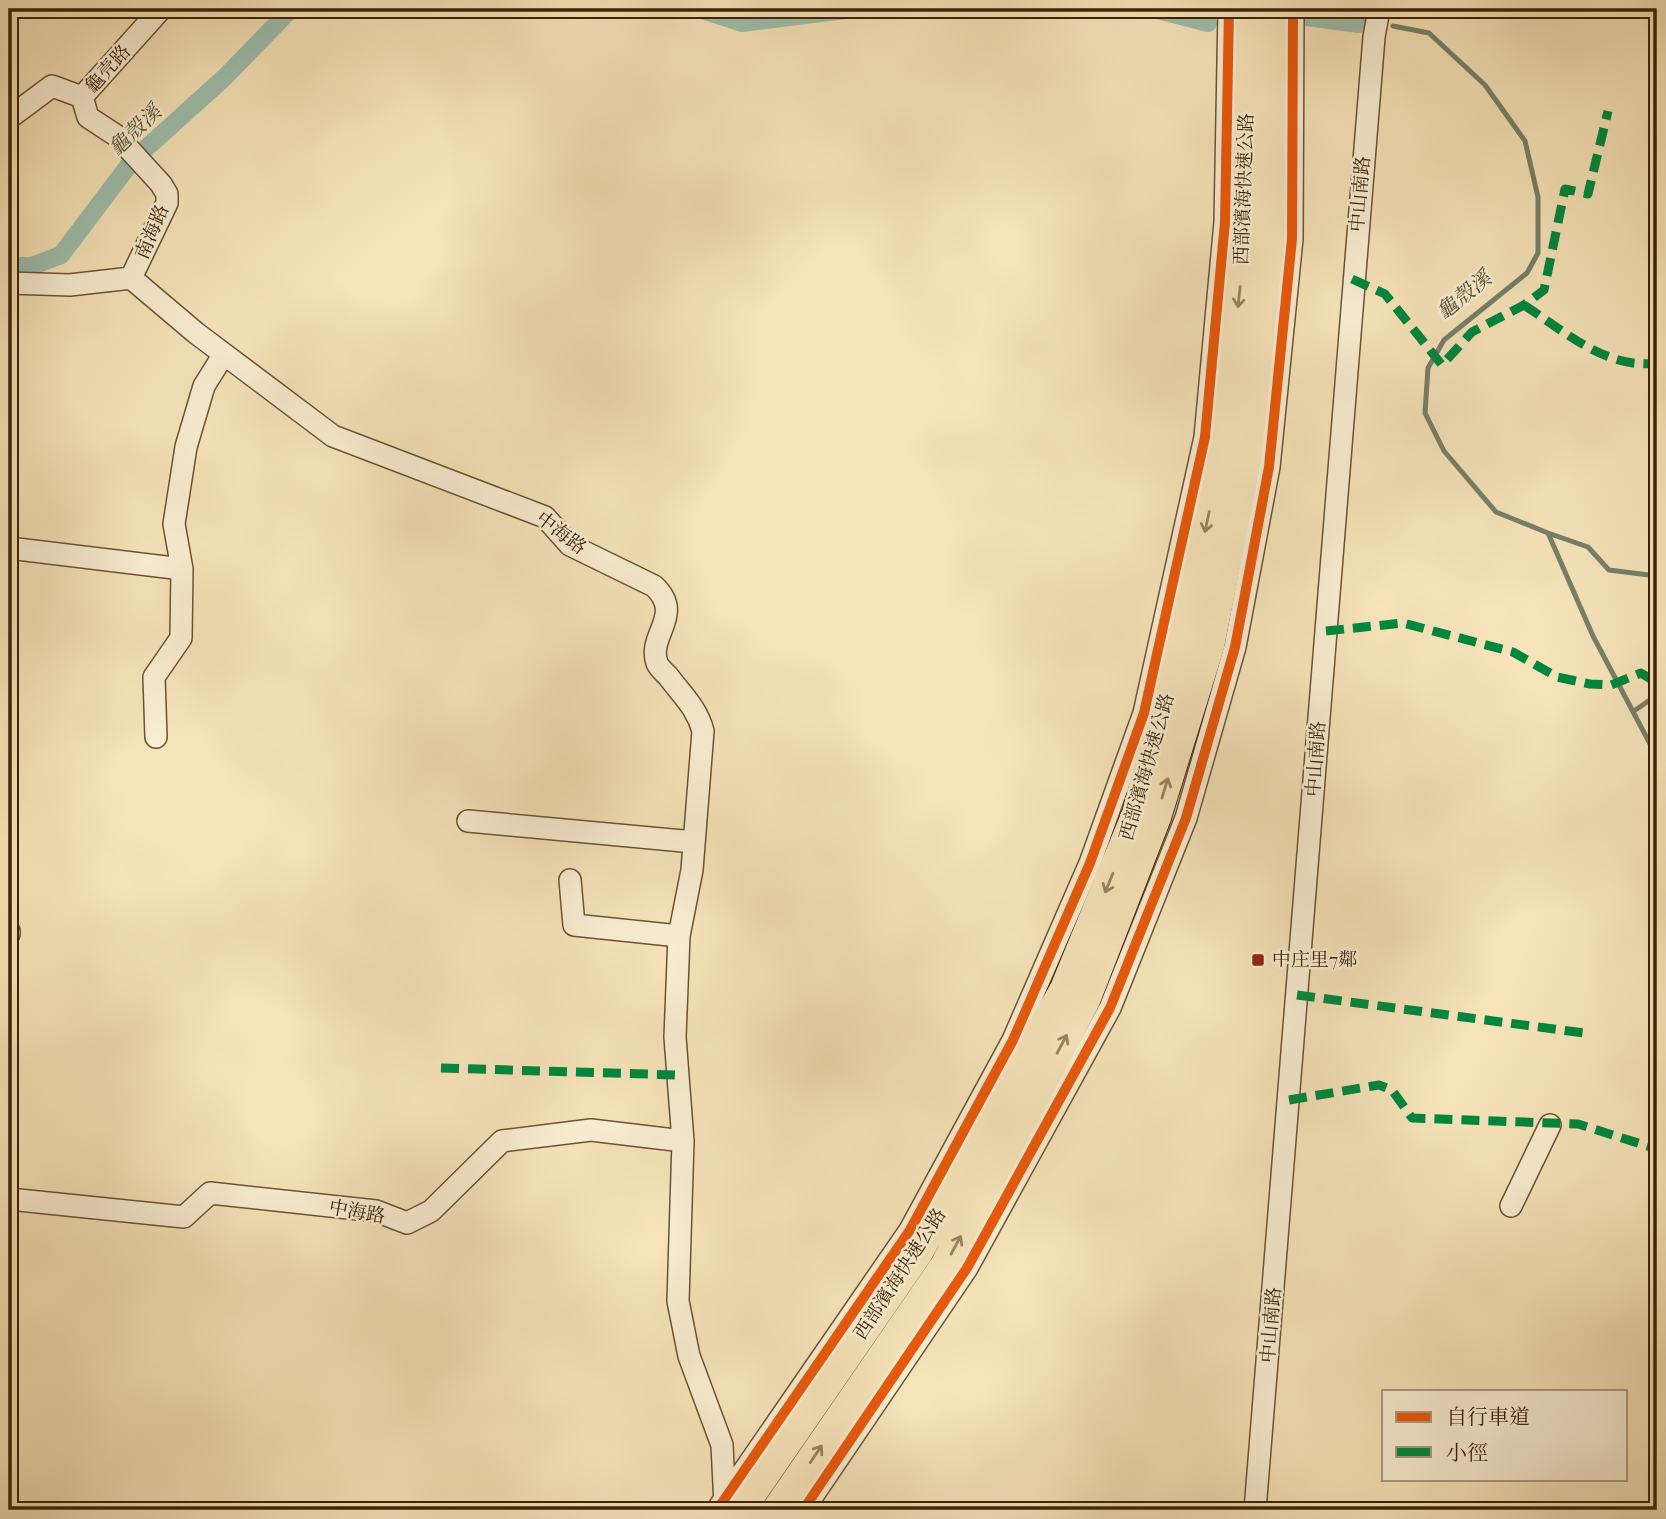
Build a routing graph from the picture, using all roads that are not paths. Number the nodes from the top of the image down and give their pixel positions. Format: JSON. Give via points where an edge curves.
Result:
{"nodes":[{"id":1,"x":161,"y":9,"type":"edge"},
{"id":2,"x":1229,"y":9,"type":"edge"},
{"id":3,"x":1248,"y":9,"type":"edge"},
{"id":4,"x":1271,"y":9,"type":"edge"},
{"id":5,"x":1293,"y":9,"type":"edge"},
{"id":6,"x":1379,"y":9,"type":"edge"},
{"id":7,"x":82,"y":97,"type":"junction"},
{"id":8,"x":10,"y":119,"type":"edge"},
{"id":9,"x":131,"y":278,"type":"junction"},
{"id":10,"x":9,"y":283,"type":"edge"},
{"id":11,"x":224,"y":354,"type":"junction"},
{"id":12,"x":9,"y":548,"type":"edge"},
{"id":13,"x":182,"y":569,"type":"junction"},
{"id":14,"x":156,"y":737,"type":"dead end"},
{"id":15,"x":468,"y":821,"type":"dead end"},
{"id":16,"x":694,"y":842,"type":"junction"},
{"id":17,"x":570,"y":880,"type":"dead end"},
{"id":18,"x":679,"y":936,"type":"junction"},
{"id":19,"x":1550,"y":1125,"type":"dead end"},
{"id":20,"x":683,"y":1141,"type":"junction"},
{"id":21,"x":9,"y":1199,"type":"edge"},
{"id":22,"x":1511,"y":1206,"type":"dead end"},
{"id":23,"x":727,"y":1508,"type":"edge"},
{"id":24,"x":777,"y":1510,"type":"edge"},
{"id":25,"x":803,"y":1510,"type":"edge"},
{"id":26,"x":1255,"y":1510,"type":"edge"}],
"edges":[{"from":1,"to":7,"type":"street","name":"龜壳路"},
{"from":2,"to":23,"type":"street","via":[[1225,222],[1205,437],[1144,713],[1090,863],[1013,1040],[910,1230]]},
{"from":3,"to":23,"type":"highway","name":"西部濱海快速公路","one_way":true,"via":[[1247,228],[1221,457],[1184,635],[1137,814],[1065,989],[925,1240]]},
{"from":24,"to":4,"type":"highway","name":"西部濱海快速公路","one_way":true,"via":[[945,1266],[1085,1000],[1156,817],[1209,646],[1246,460],[1270,231]]},
{"from":5,"to":25,"type":"street","via":[[1292,239],[1269,467],[1235,647],[1186,818],[1110,1009],[973,1256]]},
{"from":6,"to":26,"type":"street","name":"中山南路"},
{"from":7,"to":8,"type":"street","via":[[52,86]]},
{"from":7,"to":9,"type":"street","name":"南海路","via":[[88,117],[117,136],[167,194],[167,203]]},
{"from":9,"to":10,"type":"street","name":"南海路","via":[[70,285]]},
{"from":9,"to":11,"type":"street","name":"中海路"},
{"from":11,"to":13,"type":"street","via":[[204,386],[186,447],[174,524]]},
{"from":11,"to":16,"type":"street","name":"中海路","via":[[333,436],[545,517],[570,545],[664,595],[667,611],[657,663],[699,715],[703,731]]},
{"from":12,"to":13,"type":"street"},
{"from":13,"to":14,"type":"street","via":[[181,638],[154,677]]},
{"from":15,"to":16,"type":"street"},
{"from":16,"to":18,"type":"street","name":"中海路"},
{"from":17,"to":18,"type":"street","via":[[574,925]]},
{"from":18,"to":20,"type":"street","name":"中海路","via":[[675,1037]]},
{"from":19,"to":22,"type":"street"},
{"from":20,"to":21,"type":"street","name":"中海路","via":[[591,1130],[502,1141],[431,1211],[407,1223],[376,1211],[210,1193],[184,1217]]},
{"from":20,"to":23,"type":"street","name":"中海路","via":[[678,1301],[689,1356],[722,1446]]}]}
